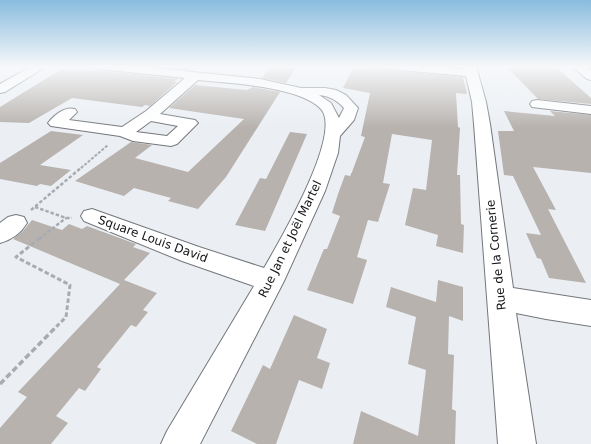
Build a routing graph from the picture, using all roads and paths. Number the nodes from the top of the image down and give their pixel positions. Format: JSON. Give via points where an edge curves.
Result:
{"nodes":[{"id":1,"x":182,"y":87,"type":"edge"},
{"id":2,"x":282,"y":87,"type":"edge"},
{"id":3,"x":475,"y":87,"type":"edge"},
{"id":4,"x":537,"y":104,"type":"dead end"},
{"id":5,"x":591,"y":110,"type":"edge"},
{"id":6,"x":70,"y":112,"type":"dead end"},
{"id":7,"x":146,"y":116,"type":"junction"},
{"id":8,"x":124,"y":132,"type":"junction"},
{"id":9,"x":34,"y":207,"type":"junction"},
{"id":10,"x":92,"y":216,"type":"joint"},
{"id":11,"x":66,"y":218,"type":"junction"},
{"id":12,"x":8,"y":229,"type":"edge"},
{"id":13,"x":271,"y":281,"type":"junction"},
{"id":14,"x":501,"y":298,"type":"junction"},
{"id":15,"x":591,"y":313,"type":"edge"},
{"id":16,"x":0,"y":384,"type":"edge"},
{"id":17,"x":180,"y":444,"type":"edge"},
{"id":18,"x":517,"y":444,"type":"edge"}],
"edges":[{"from":1,"to":7,"type":"street"},
{"from":2,"to":13,"type":"street","name":"Rue Jan et Joël Martel","via":[[315,99],[330,112],[333,123],[330,152],[309,205]]},
{"from":3,"to":14,"type":"street","name":"Rue de la Cornerie","via":[[482,124]]},
{"from":4,"to":5,"type":"street"},
{"from":6,"to":8,"type":"street","via":[[56,123]]},
{"from":7,"to":8,"type":"street"},
{"from":7,"to":8,"type":"street","via":[[190,123],[170,141],[133,136]]},
{"from":8,"to":9,"type":"path"},
{"from":9,"to":11,"type":"path","name":"Square Louis David"},
{"from":9,"to":12,"type":"path"},
{"from":10,"to":11,"type":"path","name":"Square Louis David"},
{"from":10,"to":13,"type":"street","name":"Square Louis David"},
{"from":11,"to":16,"type":"path","via":[[16,257],[70,285],[66,317]]},
{"from":13,"to":17,"type":"street","name":"Rue Jan et Joël Martel"},
{"from":14,"to":15,"type":"street"},
{"from":14,"to":18,"type":"street","name":"Rue de la Cornerie"}]}
